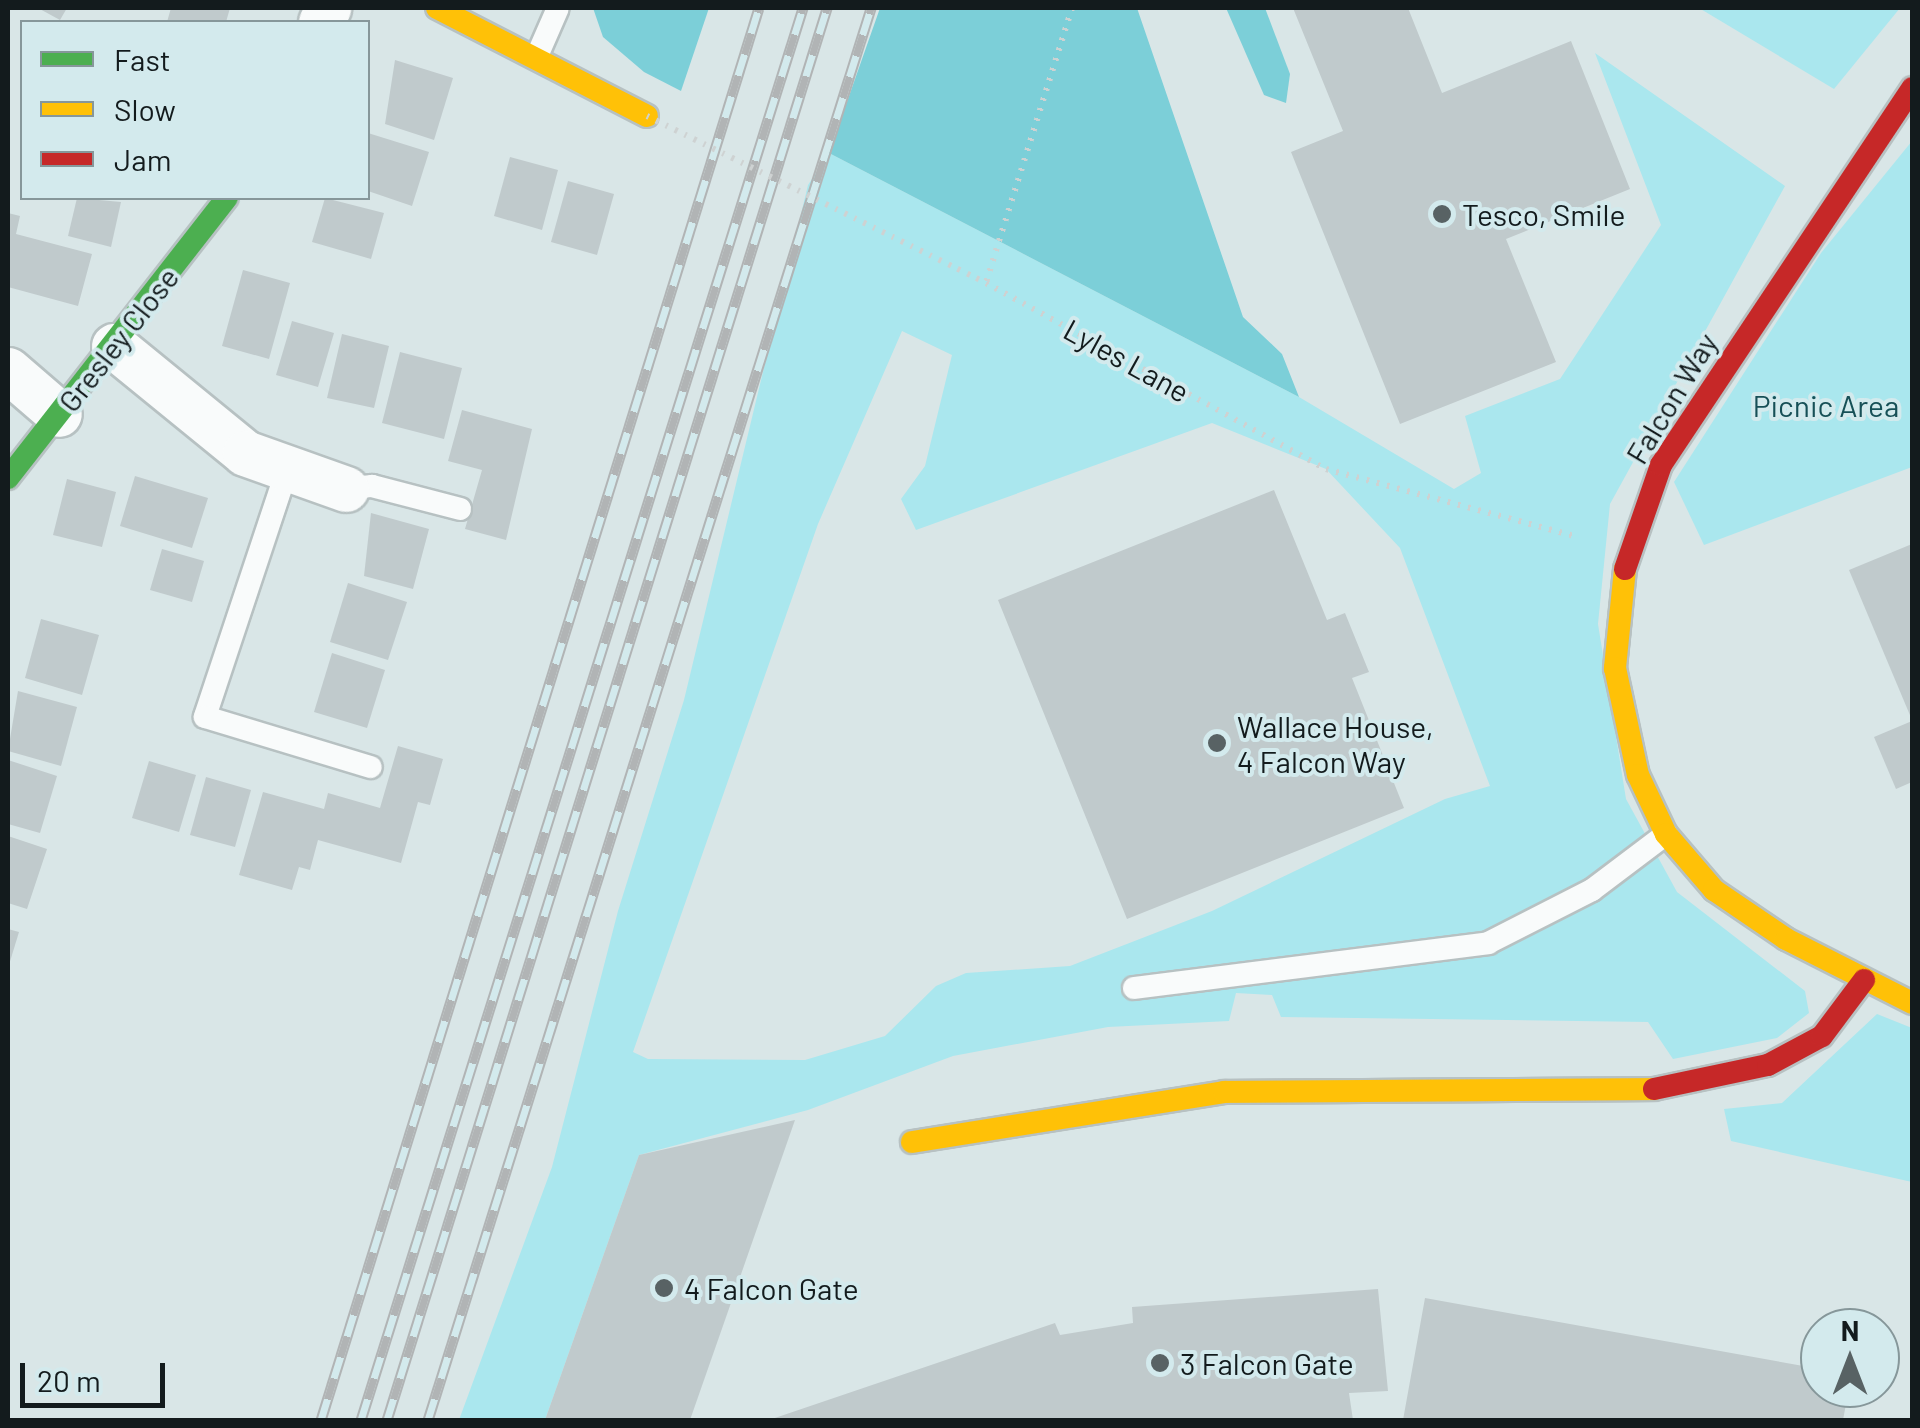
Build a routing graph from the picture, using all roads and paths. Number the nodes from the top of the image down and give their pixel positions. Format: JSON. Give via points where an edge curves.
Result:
{"nodes":[{"id":1,"x":437,"y":8,"type":"edge"},
{"id":2,"x":558,"y":8,"type":"edge"},
{"id":3,"x":1072,"y":8,"type":"edge"},
{"id":4,"x":537,"y":56,"type":"junction"},
{"id":5,"x":1912,"y":88,"type":"edge"},
{"id":6,"x":647,"y":116,"type":"joint"},
{"id":7,"x":224,"y":200,"type":"edge"},
{"id":8,"x":986,"y":283,"type":"junction"},
{"id":9,"x":114,"y":346,"type":"junction"},
{"id":10,"x":8,"y":370,"type":"edge"},
{"id":11,"x":59,"y":414,"type":"junction"},
{"id":12,"x":286,"y":473,"type":"junction"},
{"id":13,"x":8,"y":478,"type":"edge"},
{"id":14,"x":346,"y":489,"type":"joint"},
{"id":15,"x":460,"y":509,"type":"dead end"},
{"id":16,"x":1627,"y":550,"type":"junction"},
{"id":17,"x":371,"y":766,"type":"dead end"},
{"id":18,"x":1666,"y":834,"type":"junction"},
{"id":19,"x":1864,"y":980,"type":"junction"},
{"id":20,"x":1134,"y":988,"type":"dead end"},
{"id":21,"x":1912,"y":1003,"type":"edge"},
{"id":22,"x":912,"y":1142,"type":"dead end"}],
"edges":[{"from":1,"to":4,"type":"street"},
{"from":2,"to":4,"type":"lane"},
{"from":3,"to":8,"type":"path"},
{"from":4,"to":6,"type":"street"},
{"from":5,"to":16,"type":"street","name":"Falcon Way","via":[[1661,465]]},
{"from":6,"to":8,"type":"path","name":"Lyles Lane","bridge":true},
{"from":7,"to":9,"type":"street","name":"Gresley Close"},
{"from":8,"to":16,"type":"path","name":"Lyles Lane","via":[[1326,469]]},
{"from":9,"to":11,"type":"street","name":"Gresley Close"},
{"from":9,"to":12,"type":"street","via":[[214,430]]},
{"from":10,"to":11,"type":"street"},
{"from":11,"to":13,"type":"street","name":"Gresley Close"},
{"from":12,"to":14,"type":"street"},
{"from":12,"to":17,"type":"lane","via":[[205,716]]},
{"from":14,"to":15,"type":"lane","via":[[372,486]]},
{"from":16,"to":18,"type":"street","name":"Falcon Way","via":[[1614,668],[1638,775]]},
{"from":18,"to":19,"type":"street","name":"Falcon Way","via":[[1714,890]]},
{"from":18,"to":20,"type":"lane","via":[[1592,890],[1488,943]]},
{"from":19,"to":21,"type":"street","name":"Falcon Way"},
{"from":19,"to":22,"type":"street","via":[[1822,1036],[1768,1065],[1694,1084],[1634,1092],[1224,1092]]}]}
